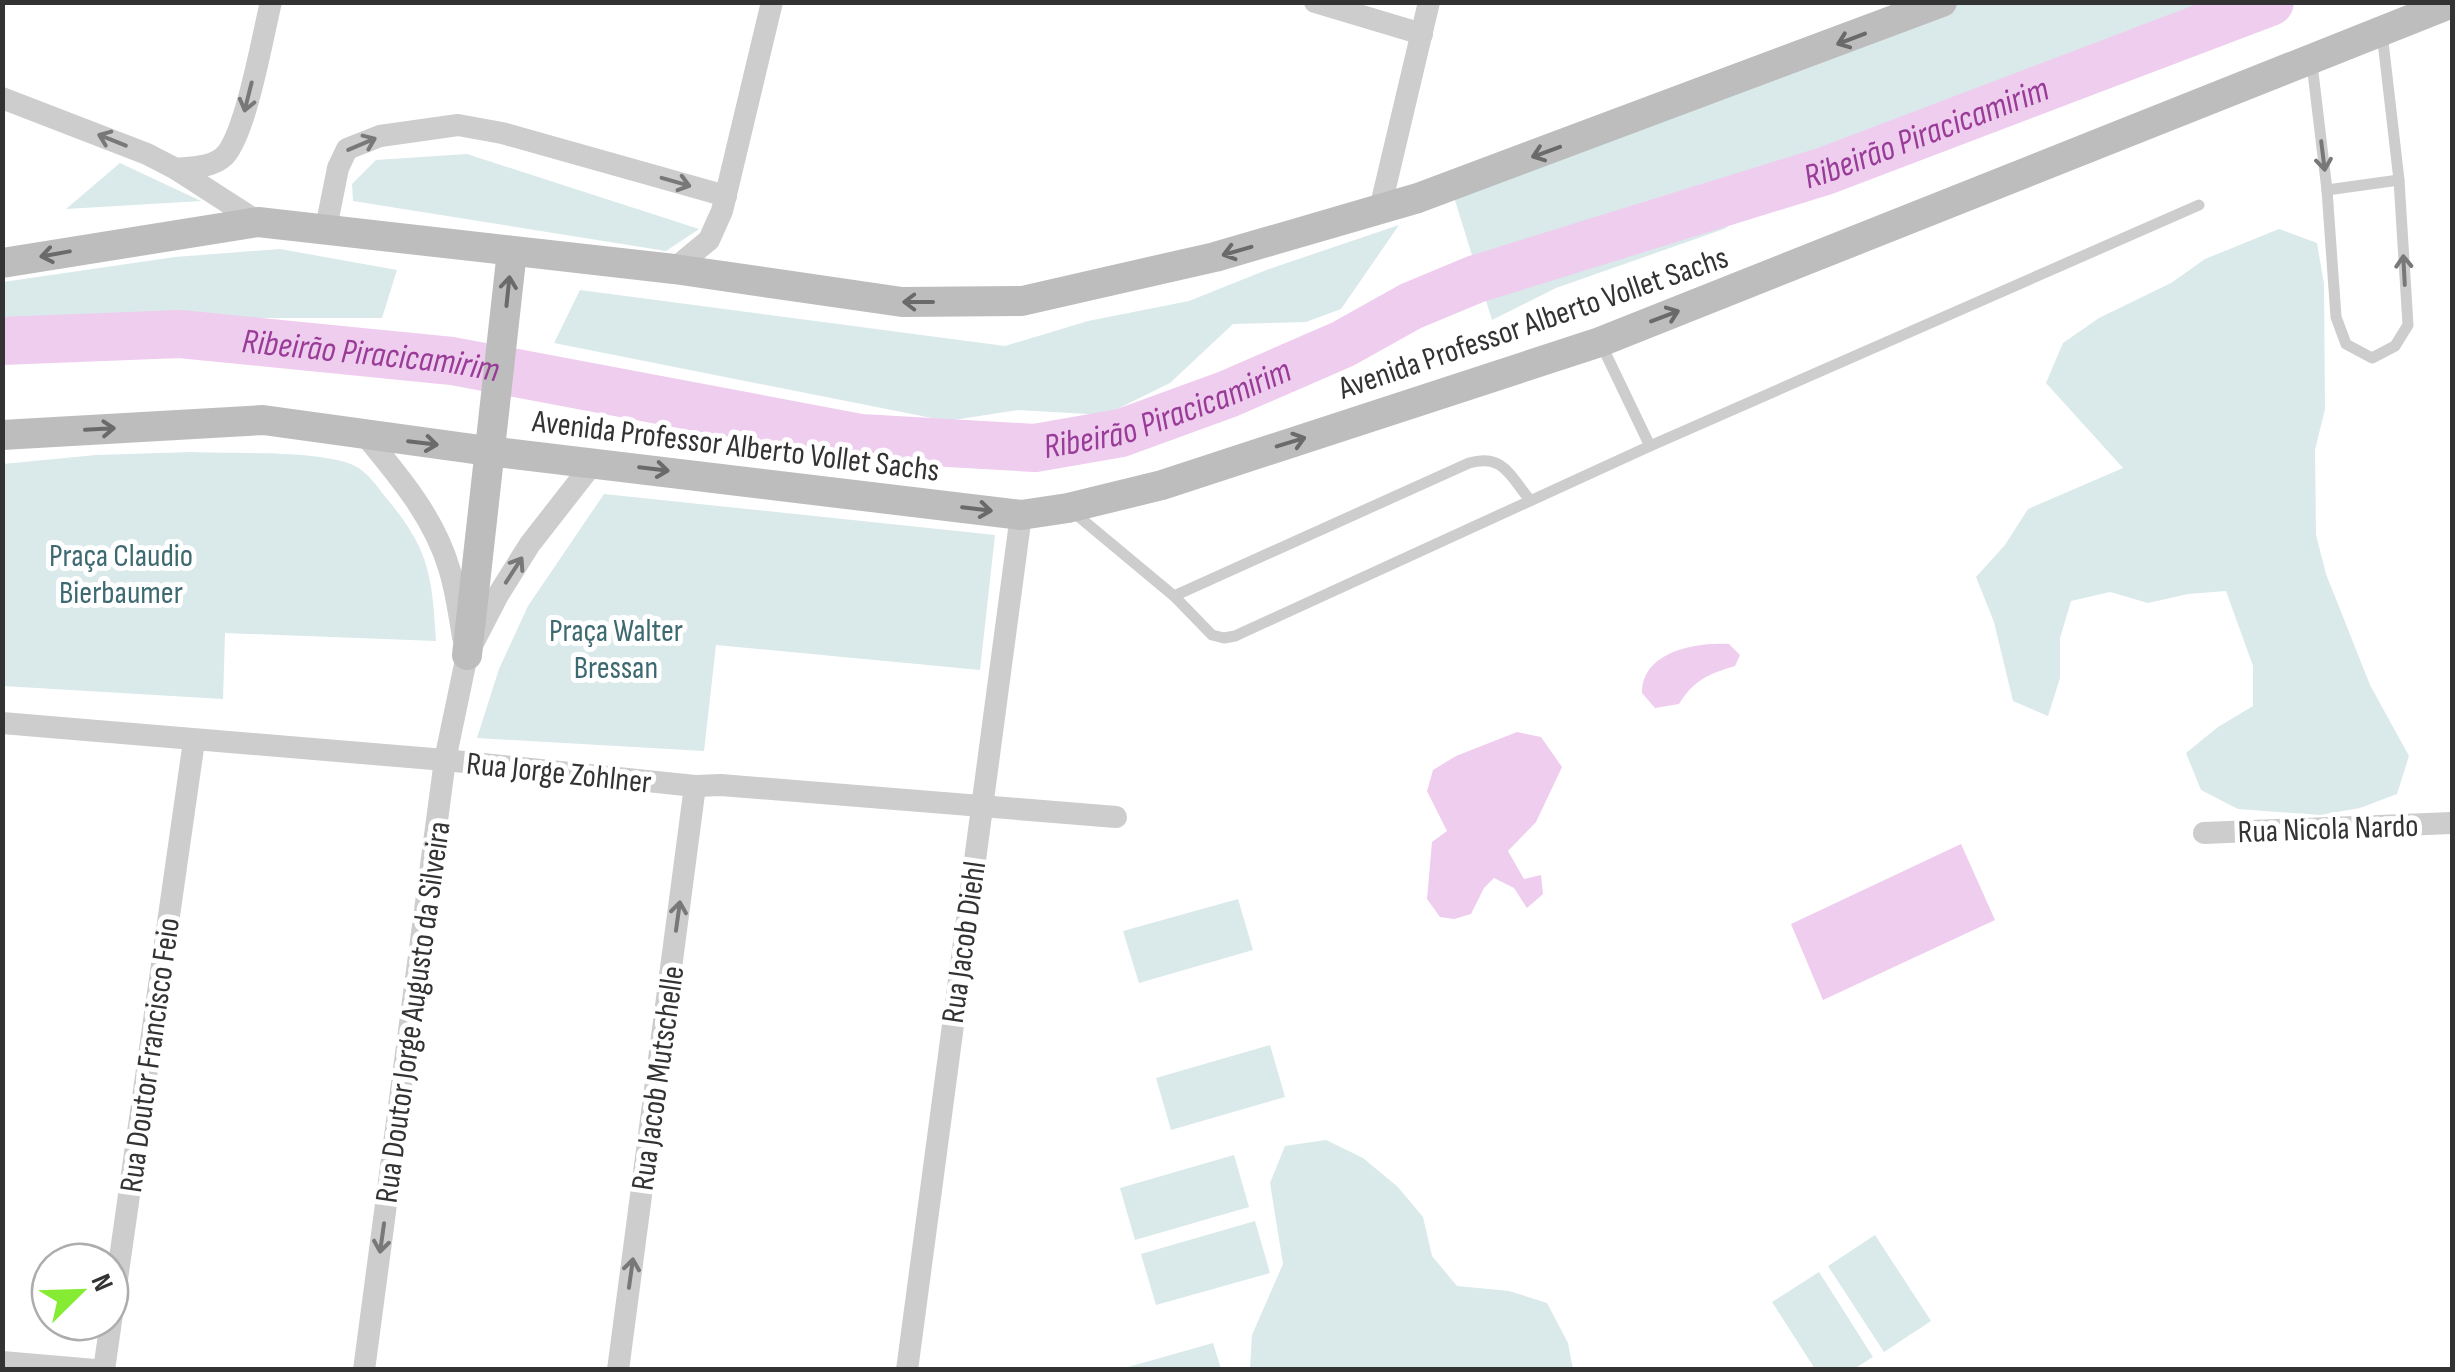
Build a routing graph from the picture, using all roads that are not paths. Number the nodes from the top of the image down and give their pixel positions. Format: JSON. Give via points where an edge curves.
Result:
{"nodes":[{"id":1,"x":271,"y":2,"type":"edge"},
{"id":2,"x":772,"y":2,"type":"edge"},
{"id":3,"x":1315,"y":2,"type":"edge"},
{"id":4,"x":1430,"y":2,"type":"edge"},
{"id":5,"x":1942,"y":2,"type":"edge"},
{"id":6,"x":2452,"y":3,"type":"edge"},
{"id":7,"x":2382,"y":31,"type":"junction"},
{"id":8,"x":1422,"y":34,"type":"junction"},
{"id":9,"x":2311,"y":60,"type":"junction"},
{"id":10,"x":2,"y":98,"type":"edge"},
{"id":11,"x":176,"y":169,"type":"junction"},
{"id":12,"x":2399,"y":180,"type":"junction"},
{"id":13,"x":2327,"y":190,"type":"junction"},
{"id":14,"x":726,"y":196,"type":"junction"},
{"id":15,"x":2199,"y":205,"type":"dead end"},
{"id":16,"x":1380,"y":209,"type":"junction"},
{"id":17,"x":258,"y":222,"type":"junction"},
{"id":18,"x":326,"y":228,"type":"junction"},
{"id":19,"x":512,"y":251,"type":"junction"},
{"id":20,"x":2,"y":263,"type":"edge"},
{"id":21,"x":674,"y":270,"type":"junction"},
{"id":22,"x":1600,"y":342,"type":"junction"},
{"id":23,"x":2,"y":435,"type":"edge"},
{"id":24,"x":365,"y":435,"type":"junction"},
{"id":25,"x":1650,"y":446,"type":"junction"},
{"id":26,"x":488,"y":452,"type":"junction"},
{"id":27,"x":594,"y":462,"type":"junction"},
{"id":28,"x":1530,"y":500,"type":"junction"},
{"id":29,"x":1068,"y":508,"type":"junction"},
{"id":30,"x":1021,"y":515,"type":"junction"},
{"id":31,"x":1174,"y":596,"type":"junction"},
{"id":32,"x":467,"y":655,"type":"junction"},
{"id":33,"x":2,"y":723,"type":"edge"},
{"id":34,"x":194,"y":742,"type":"junction"},
{"id":35,"x":445,"y":760,"type":"junction"},
{"id":36,"x":695,"y":786,"type":"junction"},
{"id":37,"x":981,"y":808,"type":"junction"},
{"id":38,"x":1116,"y":818,"type":"dead end"},
{"id":39,"x":2452,"y":823,"type":"edge"},
{"id":40,"x":2204,"y":833,"type":"dead end"},
{"id":41,"x":2,"y":1362,"type":"edge"},
{"id":42,"x":95,"y":1370,"type":"edge"},
{"id":43,"x":104,"y":1370,"type":"edge"},
{"id":44,"x":364,"y":1370,"type":"edge"},
{"id":45,"x":618,"y":1370,"type":"edge"},
{"id":46,"x":907,"y":1370,"type":"edge"}],
"edges":[{"from":1,"to":11,"type":"street","one_way":true,"via":[[240,128],[226,156]]},
{"from":2,"to":14,"type":"street"},
{"from":3,"to":8,"type":"street"},
{"from":4,"to":8,"type":"street"},
{"from":5,"to":16,"type":"main road","one_way":true},
{"from":6,"to":7,"type":"main road","name":"Avenida Professor Alberto Vollet Sachs"},
{"from":7,"to":9,"type":"main road","name":"Avenida Professor Alberto Vollet Sachs"},
{"from":7,"to":12,"type":"lane"},
{"from":8,"to":16,"type":"street"},
{"from":9,"to":13,"type":"lane","one_way":true},
{"from":22,"to":9,"type":"main road","name":"Avenida Professor Alberto Vollet Sachs","one_way":true},
{"from":11,"to":10,"type":"street","one_way":true},
{"from":11,"to":17,"type":"street"},
{"from":12,"to":13,"type":"lane"},
{"from":13,"to":12,"type":"lane","one_way":true,"via":[[2336,317],[2346,344],[2372,358],[2395,346],[2408,324]]},
{"from":18,"to":14,"type":"street","one_way":true,"via":[[347,148],[380,136],[458,125]]},
{"from":14,"to":21,"type":"street","via":[[709,240]]},
{"from":15,"to":25,"type":"lane"},
{"from":16,"to":21,"type":"main road","one_way":true,"via":[[1216,257],[1022,301],[902,302]]},
{"from":17,"to":18,"type":"main road"},
{"from":17,"to":20,"type":"main road","one_way":true},
{"from":18,"to":19,"type":"main road"},
{"from":19,"to":21,"type":"main road"},
{"from":26,"to":19,"type":"main road","one_way":true},
{"from":22,"to":25,"type":"lane"},
{"from":29,"to":22,"type":"main road","name":"Avenida Professor Alberto Vollet Sachs","one_way":true,"via":[[1162,485]]},
{"from":23,"to":24,"type":"main road","name":"Avenida Professor Alberto Vollet Sachs","one_way":true,"via":[[262,420]]},
{"from":24,"to":26,"type":"main road","name":"Avenida Professor Alberto Vollet Sachs","one_way":true},
{"from":24,"to":32,"type":"street","name":"Rua Doutor Jorge Augusto da Silveira","via":[[432,528],[449,567]]},
{"from":25,"to":28,"type":"lane"},
{"from":26,"to":27,"type":"main road","name":"Avenida Professor Alberto Vollet Sachs"},
{"from":26,"to":32,"type":"main road"},
{"from":27,"to":30,"type":"main road","name":"Avenida Professor Alberto Vollet Sachs","one_way":true},
{"from":32,"to":27,"type":"street","name":"Rua Doutor Jorge Augusto da Silveira","one_way":true,"via":[[530,544]]},
{"from":28,"to":31,"type":"lane","via":[[1235,636],[1212,635]]},
{"from":28,"to":31,"type":"lane","via":[[1497,461],[1486,458]]},
{"from":29,"to":30,"type":"main road","name":"Avenida Professor Alberto Vollet Sachs"},
{"from":29,"to":31,"type":"lane"},
{"from":30,"to":37,"type":"street","name":"Rua Jacob Diehl"},
{"from":32,"to":35,"type":"street","name":"Rua Doutor Jorge Augusto da Silveira"},
{"from":33,"to":34,"type":"street","name":"Rua Jorge Zohlner"},
{"from":34,"to":35,"type":"street","name":"Rua Jorge Zohlner"},
{"from":34,"to":43,"type":"street","name":"Rua Doutor Francisco Feio"},
{"from":35,"to":36,"type":"street","name":"Rua Jorge Zohlner"},
{"from":35,"to":44,"type":"street","name":"Rua Doutor Jorge Augusto da Silveira","one_way":true},
{"from":36,"to":37,"type":"street","name":"Rua Jorge Zohlner"},
{"from":45,"to":36,"type":"street","name":"Rua Jacob Mutschelle","one_way":true},
{"from":37,"to":38,"type":"street","name":"Rua Jorge Zohlner"},
{"from":37,"to":46,"type":"street","name":"Rua Jacob Diehl"},
{"from":39,"to":40,"type":"street","name":"Rua Nicola Nardo"},
{"from":41,"to":42,"type":"street"}]}
